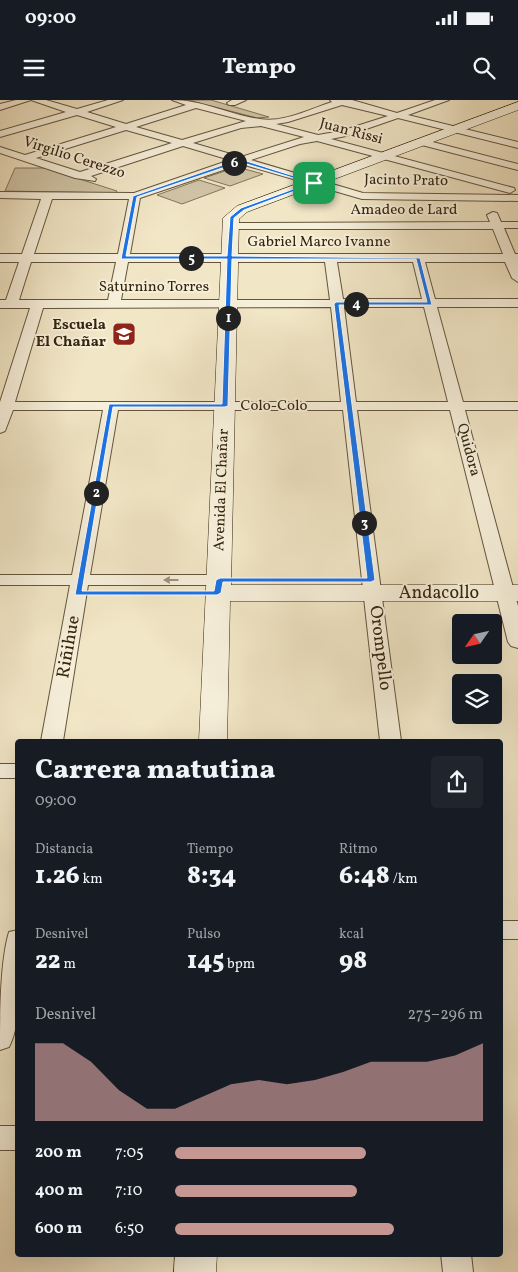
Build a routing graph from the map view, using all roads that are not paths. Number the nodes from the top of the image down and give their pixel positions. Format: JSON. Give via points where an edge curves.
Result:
{"nodes":[{"id":1,"x":26,"y":100,"type":"edge"},
{"id":2,"x":36,"y":100,"type":"edge"},
{"id":3,"x":118,"y":100,"type":"edge"},
{"id":4,"x":177,"y":100,"type":"edge"},
{"id":5,"x":444,"y":100,"type":"edge"},
{"id":6,"x":341,"y":101,"type":"edge"},
{"id":7,"x":196,"y":105,"type":"junction"},
{"id":8,"x":518,"y":106,"type":"edge"},
{"id":9,"x":0,"y":107,"type":"edge"},
{"id":10,"x":76,"y":112,"type":"junction"},
{"id":11,"x":399,"y":116,"type":"junction"},
{"id":12,"x":257,"y":122,"type":"junction"},
{"id":13,"x":126,"y":127,"type":"junction"},
{"id":14,"x":455,"y":130,"type":"junction"},
{"id":15,"x":0,"y":134,"type":"edge"},
{"id":16,"x":316,"y":138,"type":"junction"},
{"id":17,"x":420,"y":142,"type":"junction"},
{"id":18,"x":182,"y":143,"type":"junction"},
{"id":19,"x":518,"y":145,"type":"edge"},
{"id":20,"x":0,"y":150,"type":"edge"},
{"id":21,"x":383,"y":156,"type":"junction"},
{"id":22,"x":24,"y":158,"type":"junction"},
{"id":23,"x":240,"y":160,"type":"junction"},
{"id":24,"x":9,"y":165,"type":"dead end"},
{"id":25,"x":47,"y":165,"type":"junction"},
{"id":26,"x":518,"y":167,"type":"edge"},
{"id":27,"x":450,"y":174,"type":"junction"},
{"id":28,"x":80,"y":176,"type":"junction"},
{"id":29,"x":434,"y":180,"type":"dead end"},
{"id":30,"x":314,"y":183,"type":"junction"},
{"id":31,"x":418,"y":187,"type":"dead end"},
{"id":32,"x":518,"y":192,"type":"edge"},
{"id":33,"x":0,"y":195,"type":"edge"},
{"id":34,"x":48,"y":195,"type":"junction"},
{"id":35,"x":137,"y":195,"type":"junction"},
{"id":36,"x":394,"y":196,"type":"junction"},
{"id":37,"x":486,"y":198,"type":"junction"},
{"id":38,"x":518,"y":198,"type":"edge"},
{"id":39,"x":497,"y":225,"type":"junction"},
{"id":40,"x":518,"y":225,"type":"edge"},
{"id":41,"x":230,"y":226,"type":"junction"},
{"id":42,"x":0,"y":258,"type":"edge"},
{"id":43,"x":27,"y":258,"type":"junction"},
{"id":44,"x":123,"y":258,"type":"junction"},
{"id":45,"x":230,"y":258,"type":"junction"},
{"id":46,"x":330,"y":258,"type":"junction"},
{"id":47,"x":418,"y":258,"type":"junction"},
{"id":48,"x":514,"y":258,"type":"edge"},
{"id":49,"x":518,"y":278,"type":"edge"},
{"id":50,"x":6,"y":304,"type":"edge"},
{"id":51,"x":38,"y":304,"type":"junction"},
{"id":52,"x":114,"y":304,"type":"junction"},
{"id":53,"x":228,"y":304,"type":"junction"},
{"id":54,"x":336,"y":304,"type":"junction"},
{"id":55,"x":430,"y":304,"type":"junction"},
{"id":56,"x":518,"y":304,"type":"edge"},
{"id":57,"x":3,"y":406,"type":"edge"},
{"id":58,"x":111,"y":406,"type":"junction"},
{"id":59,"x":225,"y":406,"type":"junction"},
{"id":60,"x":349,"y":406,"type":"junction"},
{"id":61,"x":456,"y":406,"type":"junction"},
{"id":62,"x":518,"y":406,"type":"edge"},
{"id":63,"x":0,"y":428,"type":"edge"},
{"id":64,"x":0,"y":580,"type":"edge"},
{"id":65,"x":79,"y":587,"type":"junction"},
{"id":66,"x":218,"y":587,"type":"junction"},
{"id":67,"x":372,"y":587,"type":"junction"},
{"id":68,"x":511,"y":587,"type":"edge"},
{"id":69,"x":0,"y":593,"type":"edge"},
{"id":70,"x":518,"y":642,"type":"edge"},
{"id":71,"x":52,"y":739,"type":"edge"},
{"id":72,"x":212,"y":739,"type":"edge"},
{"id":73,"x":391,"y":739,"type":"edge"},
{"id":74,"x":0,"y":771,"type":"edge"},
{"id":75,"x":15,"y":771,"type":"edge"},
{"id":76,"x":503,"y":930,"type":"edge"},
{"id":77,"x":518,"y":930,"type":"edge"},
{"id":78,"x":15,"y":956,"type":"edge"},
{"id":79,"x":0,"y":1039,"type":"edge"},
{"id":80,"x":0,"y":1138,"type":"edge"},
{"id":81,"x":15,"y":1138,"type":"edge"},
{"id":82,"x":196,"y":1257,"type":"edge"},
{"id":83,"x":456,"y":1257,"type":"edge"},
{"id":84,"x":195,"y":1272,"type":"edge"},
{"id":85,"x":458,"y":1272,"type":"edge"}],
"edges":[{"from":1,"to":9,"type":"street"},
{"from":2,"to":10,"type":"street","name":"Jacinto Prato"},
{"from":3,"to":10,"type":"street"},
{"from":4,"to":7,"type":"street","name":"Juan Rissi"},
{"from":5,"to":11,"type":"street"},
{"from":6,"to":11,"type":"street"},
{"from":6,"to":12,"type":"street","via":[[285,120]]},
{"from":7,"to":12,"type":"street","name":"Juan Rissi"},
{"from":7,"to":13,"type":"street"},
{"from":8,"to":14,"type":"street"},
{"from":10,"to":13,"type":"street","name":"Jacinto Prato"},
{"from":10,"to":15,"type":"street"},
{"from":11,"to":14,"type":"street"},
{"from":11,"to":16,"type":"street","via":[[342,134]]},
{"from":12,"to":16,"type":"street","name":"Juan Rissi"},
{"from":12,"to":18,"type":"street"},
{"from":13,"to":18,"type":"street","name":"Jacinto Prato"},
{"from":13,"to":22,"type":"street"},
{"from":14,"to":17,"type":"street"},
{"from":14,"to":19,"type":"street"},
{"from":16,"to":21,"type":"street","name":"Juan Rissi"},
{"from":16,"to":23,"type":"street"},
{"from":17,"to":21,"type":"street"},
{"from":17,"to":26,"type":"street"},
{"from":18,"to":23,"type":"street","name":"Jacinto Prato"},
{"from":18,"to":28,"type":"street"},
{"from":20,"to":22,"type":"street","name":"Virgilio Cerezzo"},
{"from":21,"to":27,"type":"street","name":"Juan Rissi"},
{"from":21,"to":30,"type":"street"},
{"from":22,"to":25,"type":"street","name":"Virgilio Cerezzo"},
{"from":23,"to":30,"type":"street","name":"Jacinto Prato"},
{"from":23,"to":35,"type":"street"},
{"from":24,"to":25,"type":"street"},
{"from":25,"to":28,"type":"street","name":"Virgilio Cerezzo"},
{"from":27,"to":29,"type":"street"},
{"from":27,"to":32,"type":"street","name":"Juan Rissi"},
{"from":28,"to":35,"type":"street","name":"Virgilio Cerezzo"},
{"from":30,"to":36,"type":"street","name":"Jacinto Prato","via":[[362,196]]},
{"from":30,"to":41,"type":"street","via":[[242,209],[232,218]]},
{"from":31,"to":36,"type":"street"},
{"from":33,"to":34,"type":"street"},
{"from":34,"to":35,"type":"street"},
{"from":34,"to":43,"type":"street"},
{"from":35,"to":44,"type":"street"},
{"from":36,"to":37,"type":"street","name":"Jacinto Prato"},
{"from":37,"to":38,"type":"street","name":"Jacinto Prato"},
{"from":37,"to":39,"type":"street"},
{"from":39,"to":40,"type":"street","name":"Amadeo de Lard"},
{"from":39,"to":41,"type":"street","name":"Amadeo de Lard"},
{"from":39,"to":48,"type":"street"},
{"from":41,"to":45,"type":"street","name":"Avenida El Chañar"},
{"from":42,"to":43,"type":"street","name":"Gabriel Marco Ivanne"},
{"from":43,"to":44,"type":"street","name":"Gabriel Marco Ivanne"},
{"from":43,"to":50,"type":"street"},
{"from":44,"to":45,"type":"street","name":"Gabriel Marco Ivanne"},
{"from":44,"to":52,"type":"street"},
{"from":45,"to":46,"type":"street","name":"Gabriel Marco Ivanne"},
{"from":45,"to":53,"type":"street","name":"Avenida El Chañar"},
{"from":46,"to":47,"type":"street","name":"Gabriel Marco Ivanne"},
{"from":46,"to":54,"type":"street","name":"Orompello"},
{"from":47,"to":48,"type":"street","name":"Gabriel Marco Ivanne"},
{"from":47,"to":55,"type":"street","name":"Quidora"},
{"from":48,"to":49,"type":"street"},
{"from":50,"to":51,"type":"street","name":"Saturnino Torres"},
{"from":51,"to":52,"type":"street","name":"Saturnino Torres"},
{"from":51,"to":57,"type":"street"},
{"from":52,"to":53,"type":"street","name":"Saturnino Torres"},
{"from":53,"to":54,"type":"street","name":"Saturnino Torres"},
{"from":53,"to":59,"type":"street","name":"Avenida El Chañar"},
{"from":54,"to":55,"type":"street","name":"Saturnino Torres"},
{"from":54,"to":60,"type":"street","name":"Orompello"},
{"from":55,"to":56,"type":"street","name":"Saturnino Torres"},
{"from":55,"to":61,"type":"street","name":"Quidora"},
{"from":57,"to":58,"type":"street","name":"Colo-Colo"},
{"from":57,"to":63,"type":"street"},
{"from":58,"to":59,"type":"street","name":"Colo-Colo"},
{"from":58,"to":65,"type":"street","name":"Riñihue"},
{"from":59,"to":60,"type":"street","name":"Colo-Colo"},
{"from":59,"to":66,"type":"street","name":"Avenida El Chañar"},
{"from":60,"to":61,"type":"street","name":"Colo-Colo"},
{"from":60,"to":67,"type":"street","name":"Orompello"},
{"from":61,"to":62,"type":"street","name":"Colo-Colo"},
{"from":61,"to":68,"type":"street","name":"Quidora"},
{"from":64,"to":65,"type":"street","name":"Andacollo"},
{"from":65,"to":66,"type":"street","name":"Andacollo"},
{"from":65,"to":69,"type":"street","name":"Andacollo"},
{"from":65,"to":71,"type":"street","name":"Riñihue"},
{"from":66,"to":67,"type":"street","name":"Andacollo"},
{"from":66,"to":72,"type":"street","name":"Avenida El Chañar"},
{"from":67,"to":68,"type":"street","name":"Andacollo"},
{"from":67,"to":73,"type":"street","name":"Orompello"},
{"from":68,"to":70,"type":"street","name":"Quidora"},
{"from":74,"to":75,"type":"street"},
{"from":76,"to":77,"type":"street"},
{"from":78,"to":79,"type":"street"},
{"from":80,"to":81,"type":"street"},
{"from":82,"to":84,"type":"street"},
{"from":83,"to":85,"type":"street"}]}
